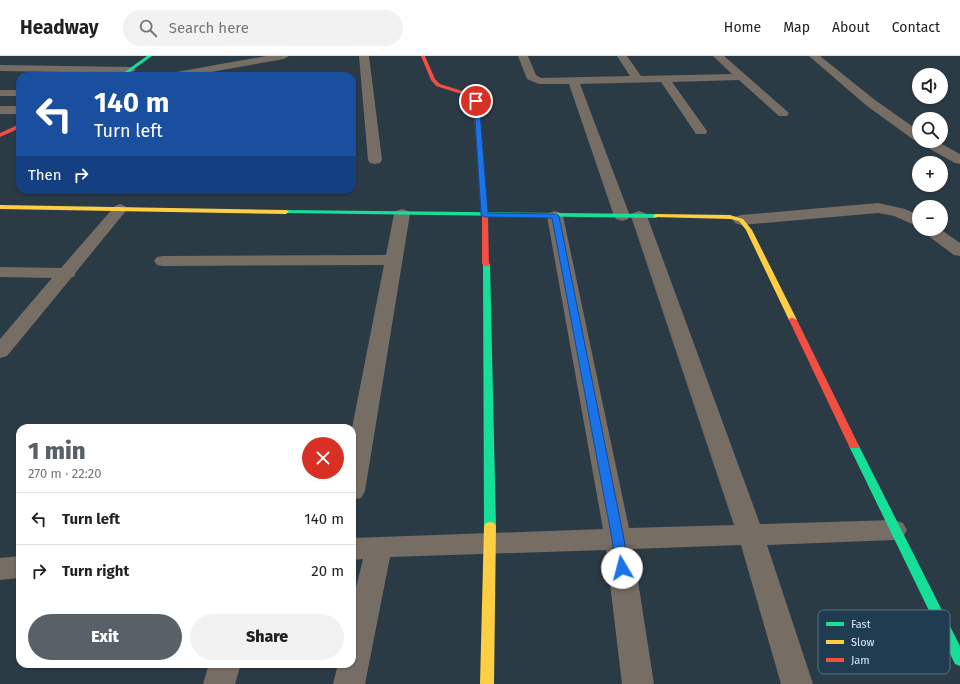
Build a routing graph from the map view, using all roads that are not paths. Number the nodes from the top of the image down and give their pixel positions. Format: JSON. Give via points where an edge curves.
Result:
{"nodes":[{"id":1,"x":150,"y":56,"type":"edge"},
{"id":2,"x":284,"y":56,"type":"edge"},
{"id":3,"x":364,"y":56,"type":"edge"},
{"id":4,"x":424,"y":56,"type":"edge"},
{"id":5,"x":523,"y":56,"type":"edge"},
{"id":6,"x":622,"y":56,"type":"edge"},
{"id":7,"x":718,"y":56,"type":"edge"},
{"id":8,"x":814,"y":56,"type":"edge"},
{"id":9,"x":255,"y":59,"type":"edge"},
{"id":10,"x":0,"y":68,"type":"edge"},
{"id":11,"x":131,"y":70,"type":"junction"},
{"id":12,"x":235,"y":71,"type":"edge"},
{"id":13,"x":128,"y":72,"type":"edge"},
{"id":14,"x":222,"y":72,"type":"edge"},
{"id":15,"x":742,"y":77,"type":"junction"},
{"id":16,"x":664,"y":78,"type":"junction"},
{"id":17,"x":638,"y":79,"type":"junction"},
{"id":18,"x":573,"y":80,"type":"junction"},
{"id":19,"x":0,"y":93,"type":"edge"},
{"id":20,"x":16,"y":93,"type":"edge"},
{"id":21,"x":0,"y":110,"type":"edge"},
{"id":22,"x":16,"y":110,"type":"edge"},
{"id":23,"x":782,"y":113,"type":"dead end"},
{"id":24,"x":16,"y":128,"type":"edge"},
{"id":25,"x":701,"y":131,"type":"dead end"},
{"id":26,"x":912,"y":132,"type":"edge"},
{"id":27,"x":0,"y":135,"type":"edge"},
{"id":28,"x":939,"y":148,"type":"edge"},
{"id":29,"x":375,"y":160,"type":"dead end"},
{"id":30,"x":960,"y":160,"type":"edge"},
{"id":31,"x":0,"y":207,"type":"edge"},
{"id":32,"x":120,"y":209,"type":"junction"},
{"id":33,"x":402,"y":214,"type":"junction"},
{"id":34,"x":485,"y":215,"type":"junction"},
{"id":35,"x":556,"y":216,"type":"junction"},
{"id":36,"x":630,"y":216,"type":"junction"},
{"id":37,"x":912,"y":218,"type":"edge"},
{"id":38,"x":741,"y":220,"type":"junction"},
{"id":39,"x":941,"y":236,"type":"edge"},
{"id":40,"x":956,"y":245,"type":"edge"},
{"id":41,"x":394,"y":260,"type":"junction"},
{"id":42,"x":163,"y":261,"type":"dead end"},
{"id":43,"x":0,"y":272,"type":"edge"},
{"id":44,"x":68,"y":273,"type":"junction"},
{"id":45,"x":0,"y":352,"type":"edge"},
{"id":46,"x":356,"y":469,"type":"edge"},
{"id":47,"x":894,"y":530,"type":"junction"},
{"id":48,"x":751,"y":535,"type":"junction"},
{"id":49,"x":618,"y":539,"type":"junction"},
{"id":50,"x":490,"y":543,"type":"junction"},
{"id":51,"x":365,"y":548,"type":"edge"},
{"id":52,"x":16,"y":568,"type":"edge"},
{"id":53,"x":0,"y":569,"type":"edge"},
{"id":54,"x":935,"y":610,"type":"edge"},
{"id":55,"x":356,"y":630,"type":"edge"},
{"id":56,"x":950,"y":640,"type":"edge"},
{"id":57,"x":960,"y":660,"type":"edge"},
{"id":58,"x":224,"y":668,"type":"edge"},
{"id":59,"x":352,"y":668,"type":"edge"},
{"id":60,"x":219,"y":684,"type":"edge"},
{"id":61,"x":350,"y":684,"type":"edge"},
{"id":62,"x":487,"y":684,"type":"edge"},
{"id":63,"x":638,"y":684,"type":"edge"},
{"id":64,"x":797,"y":684,"type":"edge"}],
"edges":[{"from":1,"to":11,"type":"street"},
{"from":2,"to":9,"type":"street"},
{"from":3,"to":29,"type":"street"},
{"from":4,"to":34,"type":"street","via":[[433,80],[438,85],[473,96],[476,101]]},
{"from":5,"to":18,"type":"street","via":[[530,77],[534,79]]},
{"from":6,"to":17,"type":"street"},
{"from":7,"to":15,"type":"street"},
{"from":8,"to":26,"type":"street"},
{"from":9,"to":12,"type":"street"},
{"from":10,"to":11,"type":"street"},
{"from":11,"to":13,"type":"street"},
{"from":12,"to":14,"type":"street"},
{"from":15,"to":16,"type":"street"},
{"from":15,"to":23,"type":"street"},
{"from":16,"to":17,"type":"street"},
{"from":16,"to":25,"type":"street"},
{"from":17,"to":18,"type":"street"},
{"from":18,"to":36,"type":"street"},
{"from":19,"to":20,"type":"street"},
{"from":21,"to":22,"type":"street"},
{"from":24,"to":27,"type":"street"},
{"from":28,"to":30,"type":"street"},
{"from":31,"to":32,"type":"street"},
{"from":32,"to":33,"type":"street"},
{"from":32,"to":44,"type":"street"},
{"from":33,"to":34,"type":"street"},
{"from":33,"to":41,"type":"street"},
{"from":34,"to":35,"type":"street"},
{"from":34,"to":50,"type":"street"},
{"from":35,"to":36,"type":"street"},
{"from":35,"to":49,"type":"street"},
{"from":36,"to":38,"type":"street","via":[[730,217]]},
{"from":36,"to":48,"type":"street"},
{"from":37,"to":38,"type":"street","via":[[878,208]]},
{"from":38,"to":47,"type":"street","via":[[749,230]]},
{"from":39,"to":40,"type":"street"},
{"from":41,"to":42,"type":"street"},
{"from":41,"to":46,"type":"street"},
{"from":43,"to":44,"type":"street"},
{"from":44,"to":45,"type":"street"},
{"from":47,"to":48,"type":"street"},
{"from":47,"to":54,"type":"street"},
{"from":48,"to":49,"type":"street"},
{"from":48,"to":64,"type":"street"},
{"from":49,"to":50,"type":"street"},
{"from":49,"to":63,"type":"street"},
{"from":50,"to":51,"type":"street"},
{"from":50,"to":62,"type":"street"},
{"from":51,"to":55,"type":"street"},
{"from":52,"to":53,"type":"street"},
{"from":56,"to":57,"type":"street"},
{"from":58,"to":60,"type":"street"},
{"from":59,"to":61,"type":"street"}]}
